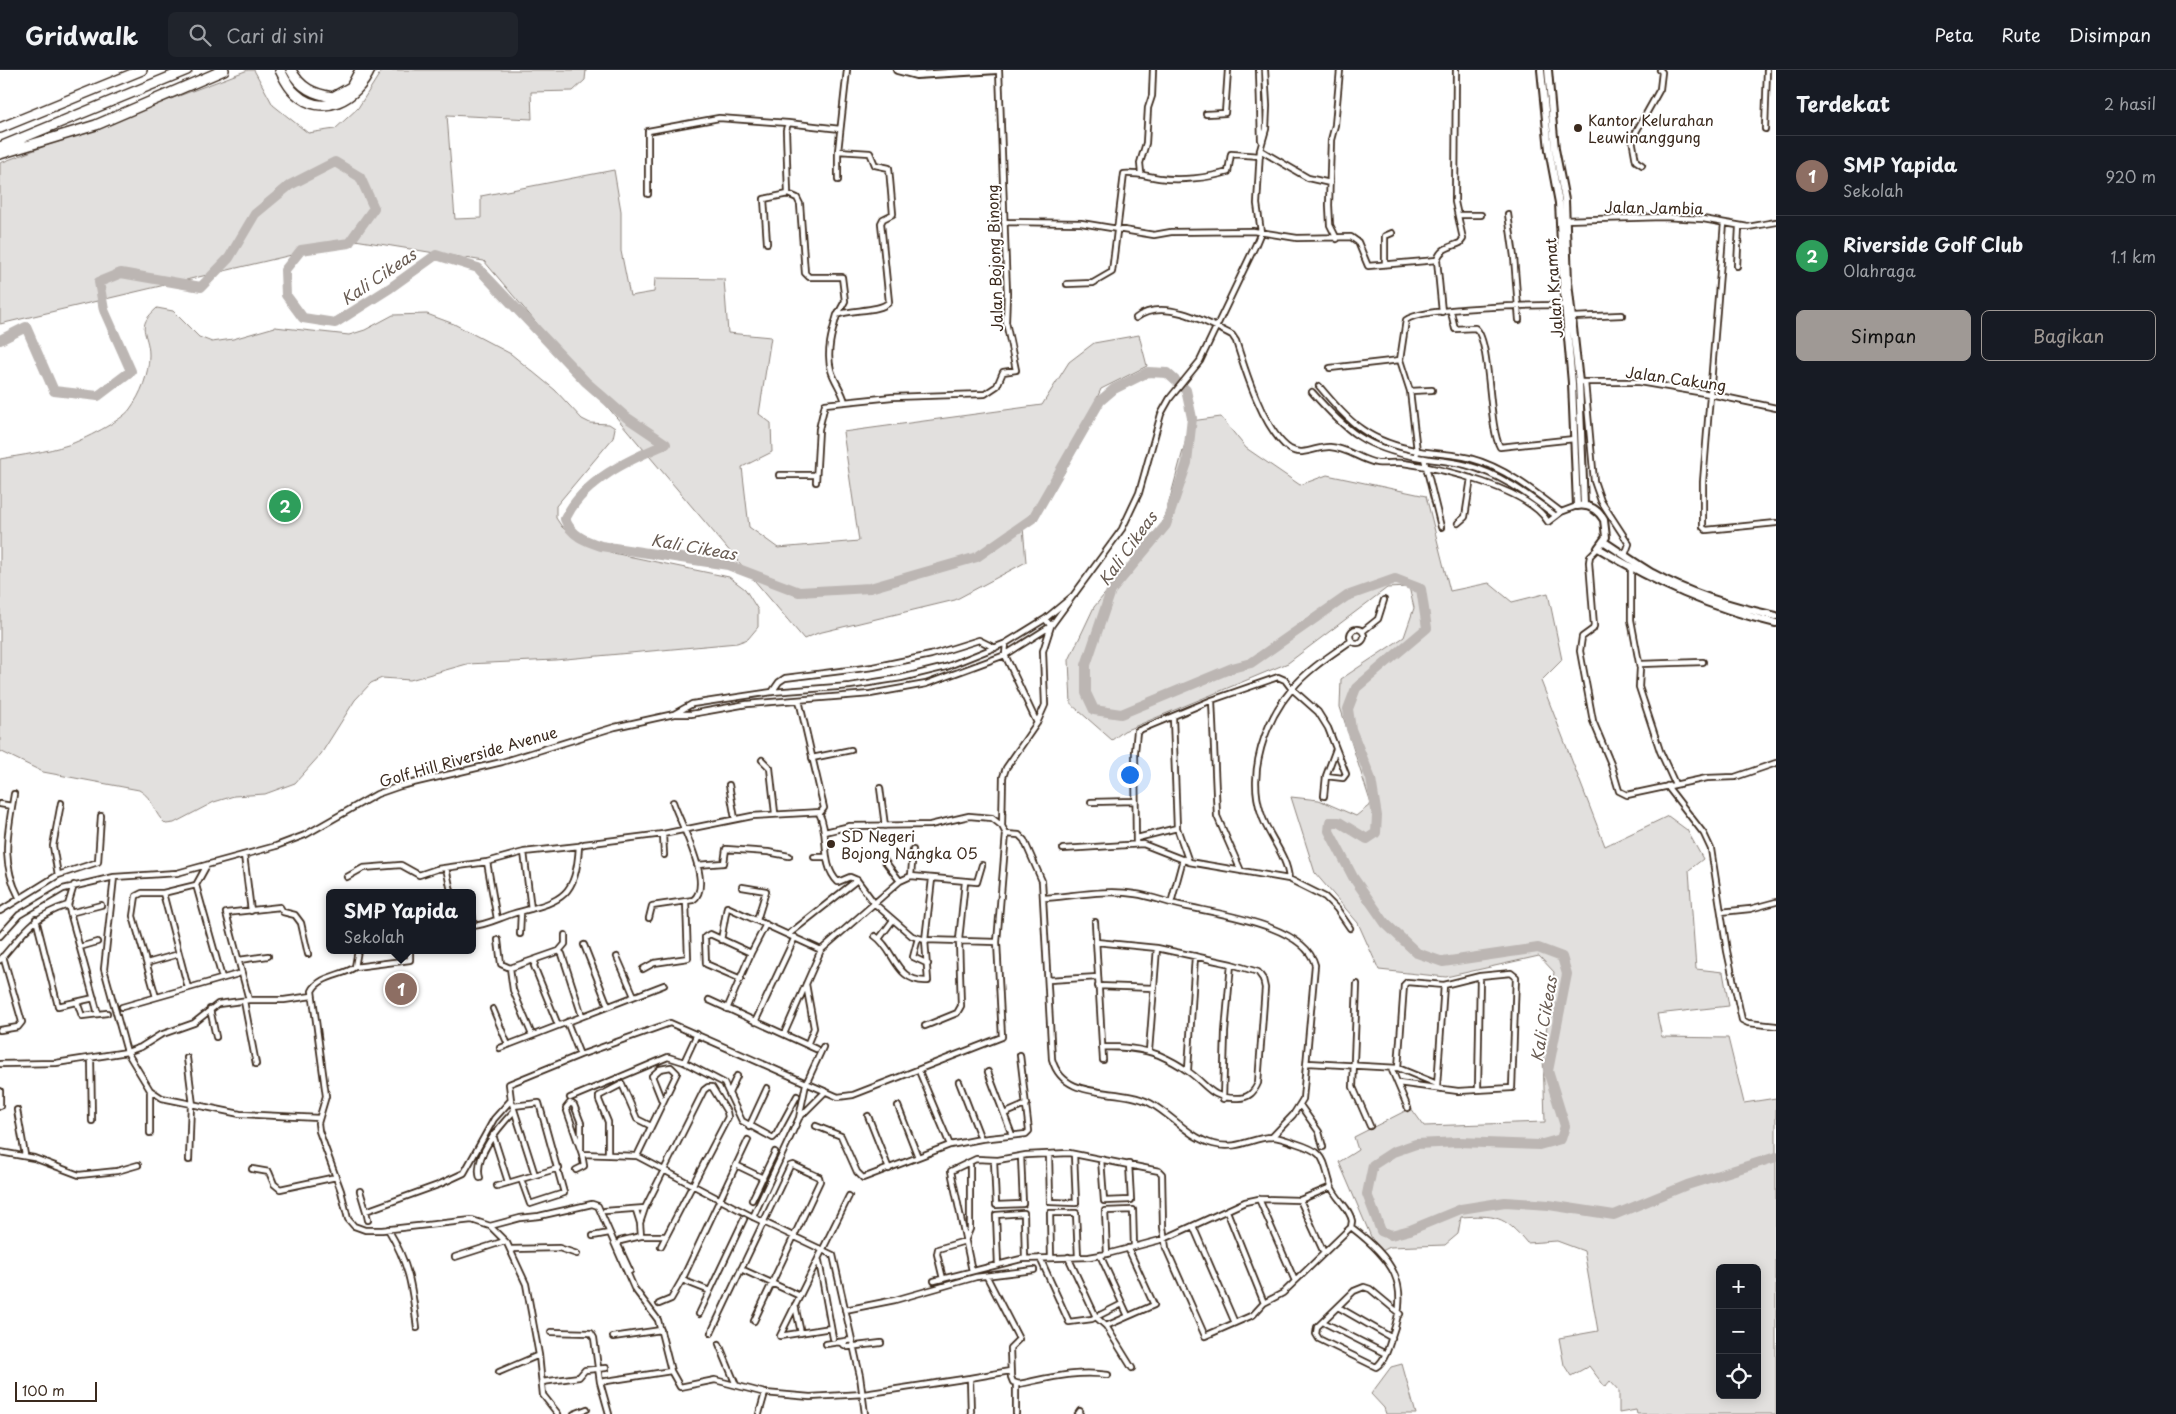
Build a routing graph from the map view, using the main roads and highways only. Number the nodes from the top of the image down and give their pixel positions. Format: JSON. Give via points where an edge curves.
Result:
{"nodes":[{"id":1,"x":142,"y":70,"type":"edge"},
{"id":2,"x":186,"y":70,"type":"edge"},
{"id":3,"x":224,"y":70,"type":"edge"},
{"id":4,"x":291,"y":70,"type":"edge"},
{"id":5,"x":360,"y":70,"type":"edge"},
{"id":6,"x":370,"y":70,"type":"edge"},
{"id":7,"x":897,"y":70,"type":"edge"},
{"id":8,"x":998,"y":70,"type":"edge"},
{"id":9,"x":1541,"y":70,"type":"edge"},
{"id":10,"x":1548,"y":70,"type":"edge"},
{"id":11,"x":280,"y":71,"type":"edge"},
{"id":12,"x":0,"y":128,"type":"edge"},
{"id":13,"x":0,"y":147,"type":"edge"},
{"id":14,"x":0,"y":154,"type":"edge"},
{"id":15,"x":1563,"y":220,"type":"junction"},
{"id":16,"x":1579,"y":382,"type":"junction"},
{"id":17,"x":1580,"y":505,"type":"junction"},
{"id":18,"x":1603,"y":541,"type":"junction"},
{"id":19,"x":1776,"y":616,"type":"edge"},
{"id":20,"x":1776,"y":623,"type":"edge"}],
"edges":[{"from":1,"to":12,"type":"highway"},
{"from":2,"to":13,"type":"highway"},
{"from":3,"to":14,"type":"highway","via":[[96,125]]},
{"from":4,"to":5,"type":"highway","via":[[307,90],[333,97],[351,87]]},
{"from":6,"to":11,"type":"highway","via":[[352,95],[330,105],[302,99]]},
{"from":7,"to":8,"type":"main road","via":[[916,75]]},
{"from":9,"to":15,"type":"main road","name":"Jalan Kramat","via":[[1549,150]]},
{"from":10,"to":15,"type":"main road","name":"Jalan Kramat","via":[[1551,118],[1565,200]]},
{"from":15,"to":16,"type":"main road","name":"Jalan Kramat"},
{"from":15,"to":16,"type":"main road","name":"Jalan Kramat","via":[[1565,305]]},
{"from":16,"to":17,"type":"main road","name":"Jalan Kramat"},
{"from":16,"to":17,"type":"main road","name":"Jalan Kramat","via":[[1574,438]]},
{"from":17,"to":18,"type":"main road","via":[[1597,511],[1604,520],[1607,531]]},
{"from":18,"to":19,"type":"main road","via":[[1653,573],[1712,599]]},
{"from":18,"to":20,"type":"main road","via":[[1598,548],[1631,568],[1711,606]]}]}
